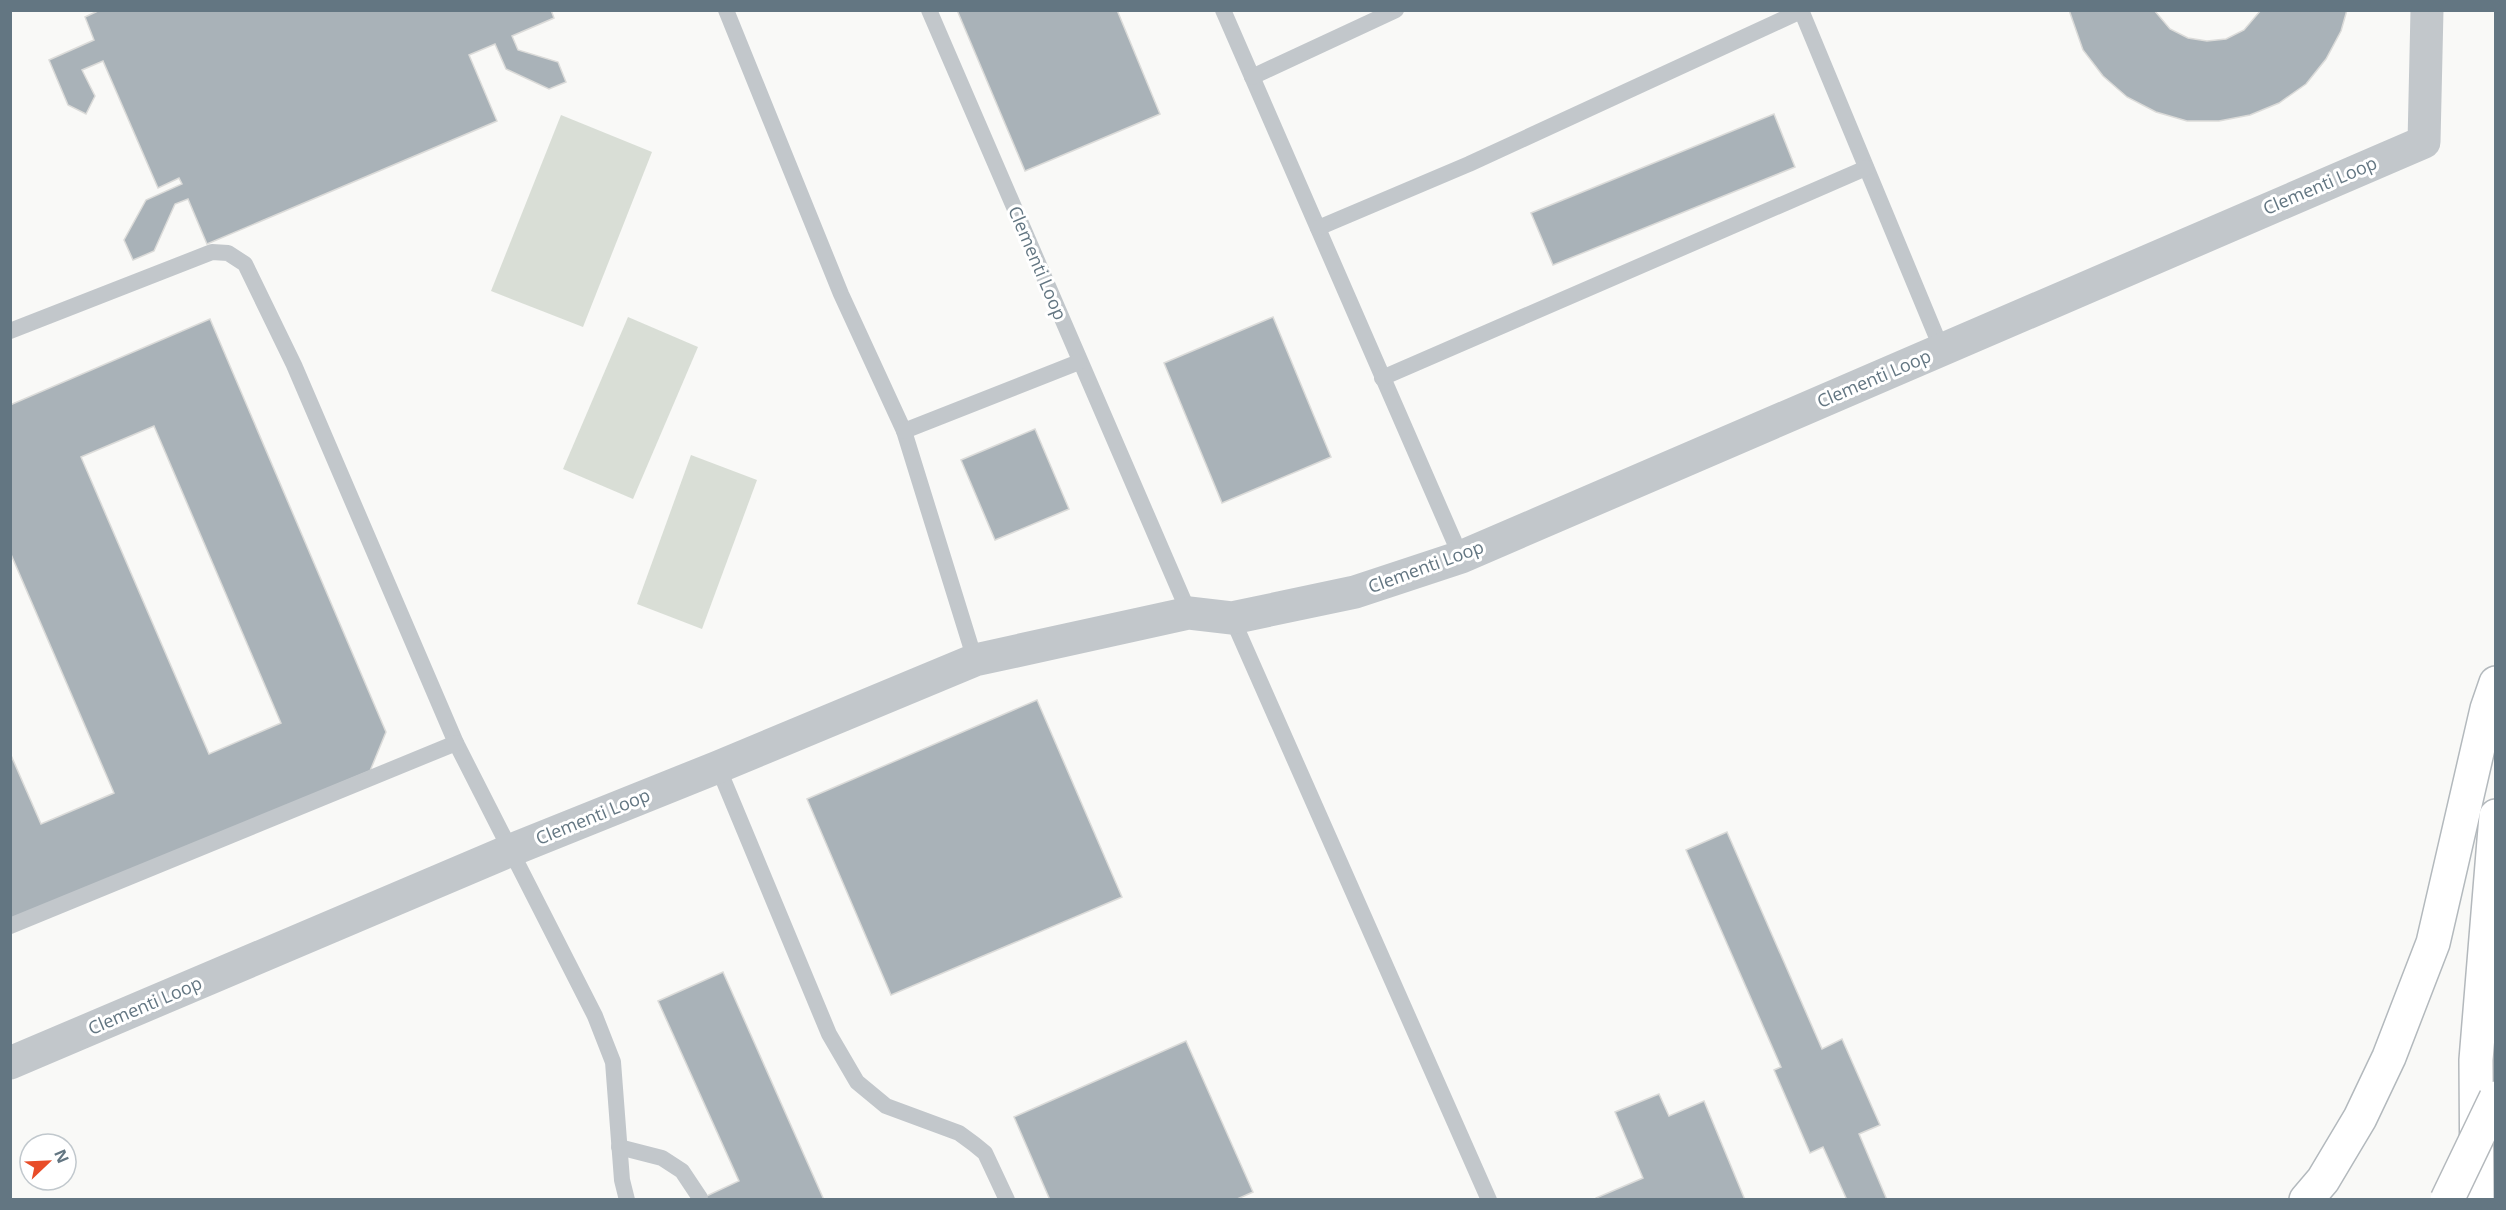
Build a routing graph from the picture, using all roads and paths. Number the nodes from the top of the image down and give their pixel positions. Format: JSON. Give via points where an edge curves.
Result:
{"nodes":[{"id":1,"x":726,"y":10,"type":"edge"},
{"id":2,"x":929,"y":10,"type":"edge"},
{"id":3,"x":1223,"y":10,"type":"edge"},
{"id":4,"x":1396,"y":10,"type":"edge"},
{"id":5,"x":2427,"y":10,"type":"edge"},
{"id":6,"x":1801,"y":11,"type":"edge"},
{"id":7,"x":1252,"y":77,"type":"junction"},
{"id":8,"x":1866,"y":168,"type":"junction"},
{"id":9,"x":1318,"y":228,"type":"junction"},
{"id":10,"x":10,"y":331,"type":"edge"},
{"id":11,"x":1942,"y":350,"type":"junction"},
{"id":12,"x":1079,"y":362,"type":"junction"},
{"id":13,"x":1382,"y":378,"type":"junction"},
{"id":14,"x":904,"y":431,"type":"junction"},
{"id":15,"x":1461,"y":557,"type":"junction"},
{"id":16,"x":1190,"y":613,"type":"junction"},
{"id":17,"x":1232,"y":618,"type":"junction"},
{"id":18,"x":975,"y":660,"type":"junction"},
{"id":19,"x":2496,"y":683,"type":"edge"},
{"id":20,"x":456,"y":743,"type":"junction"},
{"id":21,"x":718,"y":767,"type":"junction"},
{"id":22,"x":2496,"y":816,"type":"edge"},
{"id":23,"x":509,"y":851,"type":"junction"},
{"id":24,"x":10,"y":926,"type":"edge"},
{"id":25,"x":10,"y":1063,"type":"edge"},
{"id":26,"x":2496,"y":1098,"type":"edge"},
{"id":27,"x":619,"y":1147,"type":"junction"},
{"id":28,"x":700,"y":1198,"type":"edge"},
{"id":29,"x":627,"y":1200,"type":"edge"},
{"id":30,"x":1007,"y":1200,"type":"edge"},
{"id":31,"x":1489,"y":1200,"type":"edge"},
{"id":32,"x":2306,"y":1200,"type":"edge"},
{"id":33,"x":2447,"y":1200,"type":"edge"},
{"id":34,"x":2477,"y":1200,"type":"edge"}],
"edges":[{"from":1,"to":14,"type":"lane","via":[[842,294]]},
{"from":2,"to":12,"type":"lane","name":"Clementi Loop"},
{"from":3,"to":7,"type":"lane"},
{"from":4,"to":7,"type":"lane"},
{"from":5,"to":11,"type":"street","name":"Clementi Loop","via":[[2424,142]]},
{"from":6,"to":8,"type":"lane"},
{"from":6,"to":9,"type":"lane","via":[[1480,159]]},
{"from":7,"to":9,"type":"lane"},
{"from":8,"to":11,"type":"lane"},
{"from":8,"to":13,"type":"lane"},
{"from":9,"to":13,"type":"lane"},
{"from":10,"to":20,"type":"lane","via":[[212,252],[228,253],[245,264],[294,365]]},
{"from":11,"to":15,"type":"street","name":"Clementi Loop"},
{"from":12,"to":14,"type":"lane"},
{"from":12,"to":16,"type":"lane","name":"Clementi Loop"},
{"from":13,"to":15,"type":"lane"},
{"from":14,"to":18,"type":"lane"},
{"from":15,"to":17,"type":"street","name":"Clementi Loop","via":[[1355,592]]},
{"from":16,"to":17,"type":"street","name":"Clementi Loop"},
{"from":16,"to":18,"type":"street","name":"Clementi Loop"},
{"from":17,"to":31,"type":"lane"},
{"from":18,"to":21,"type":"street","name":"Clementi Loop"},
{"from":19,"to":32,"type":"main road","via":[[2433,943],[2389,1057],[2360,1118]]},
{"from":20,"to":23,"type":"lane"},
{"from":20,"to":24,"type":"lane"},
{"from":21,"to":23,"type":"street","name":"Clementi Loop"},
{"from":21,"to":30,"type":"lane","via":[[829,1034],[857,1082],[885,1106],[959,1133],[974,1144],[985,1153]]},
{"from":22,"to":34,"type":"main road","via":[[2476,1060]]},
{"from":23,"to":25,"type":"street","name":"Clementi Loop"},
{"from":23,"to":27,"type":"lane","via":[[595,1016],[613,1062]]},
{"from":26,"to":33,"type":"main road","bridge":true},
{"from":27,"to":28,"type":"lane","via":[[662,1158],[682,1171]]},
{"from":27,"to":29,"type":"lane"}]}
